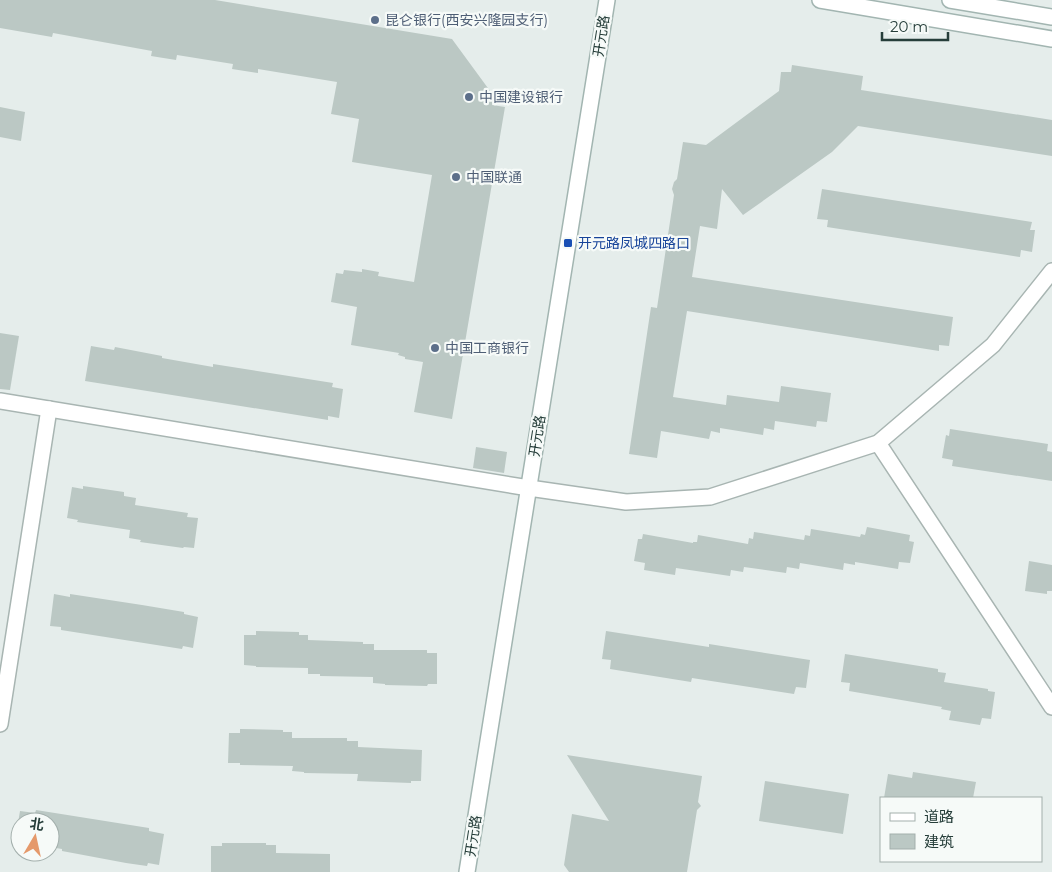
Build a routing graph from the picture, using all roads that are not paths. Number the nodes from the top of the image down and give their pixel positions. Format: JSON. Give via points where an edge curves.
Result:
{"nodes":[{"id":1,"x":607,"y":0,"type":"edge"},
{"id":2,"x":820,"y":0,"type":"edge"},
{"id":3,"x":950,"y":0,"type":"edge"},
{"id":4,"x":1052,"y":17,"type":"edge"},
{"id":5,"x":1052,"y":39,"type":"edge"},
{"id":6,"x":1052,"y":271,"type":"edge"},
{"id":7,"x":0,"y":401,"type":"edge"},
{"id":8,"x":49,"y":408,"type":"junction"},
{"id":9,"x":878,"y":443,"type":"junction"},
{"id":10,"x":529,"y":488,"type":"junction"},
{"id":11,"x":1052,"y":707,"type":"edge"},
{"id":12,"x":0,"y":724,"type":"edge"},
{"id":13,"x":467,"y":872,"type":"edge"}],
"edges":[{"from":1,"to":10,"type":"street","name":"开元路"},
{"from":2,"to":5,"type":"street"},
{"from":3,"to":4,"type":"street"},
{"from":6,"to":9,"type":"street","via":[[993,345]]},
{"from":7,"to":8,"type":"street"},
{"from":8,"to":10,"type":"street"},
{"from":8,"to":12,"type":"street"},
{"from":9,"to":10,"type":"street","via":[[710,497],[626,502]]},
{"from":9,"to":11,"type":"street"},
{"from":10,"to":13,"type":"street","name":"开元路"}]}
